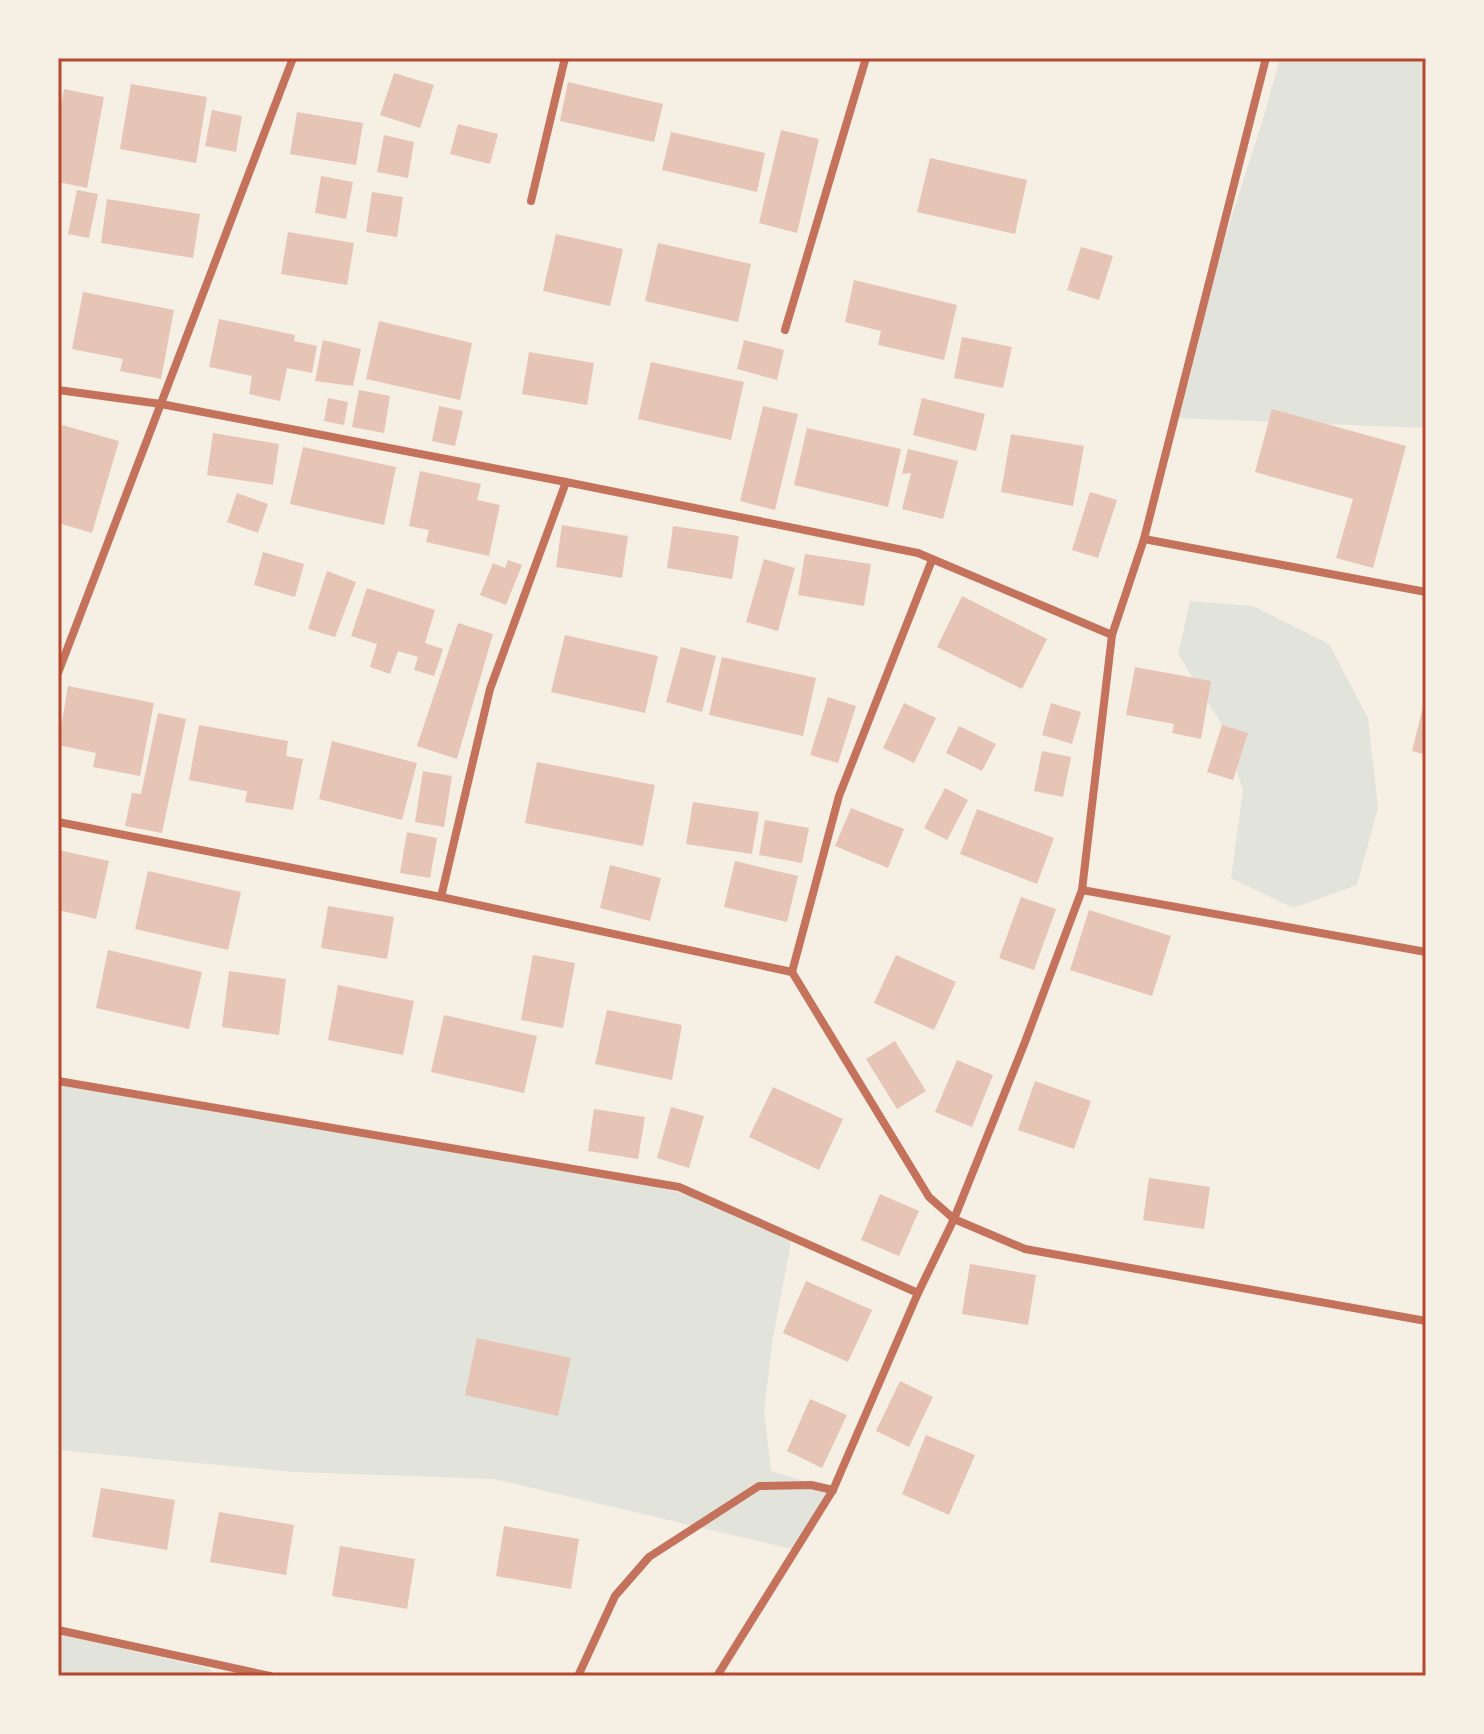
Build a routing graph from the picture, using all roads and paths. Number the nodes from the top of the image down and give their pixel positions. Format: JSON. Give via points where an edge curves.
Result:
{"nodes":[{"id":1,"x":293,"y":58,"type":"edge"},
{"id":2,"x":565,"y":58,"type":"edge"},
{"id":3,"x":866,"y":58,"type":"edge"},
{"id":4,"x":1266,"y":58,"type":"edge"},
{"id":5,"x":531,"y":201,"type":"dead end"},
{"id":6,"x":785,"y":330,"type":"dead end"},
{"id":7,"x":58,"y":390,"type":"edge"},
{"id":8,"x":161,"y":404,"type":"junction"},
{"id":9,"x":566,"y":482,"type":"junction"},
{"id":10,"x":1144,"y":539,"type":"junction"},
{"id":11,"x":932,"y":560,"type":"junction"},
{"id":12,"x":1426,"y":592,"type":"edge"},
{"id":13,"x":1112,"y":635,"type":"junction"},
{"id":14,"x":61,"y":656,"type":"edge"},
{"id":15,"x":58,"y":673,"type":"edge"},
{"id":16,"x":58,"y":822,"type":"edge"},
{"id":17,"x":1082,"y":890,"type":"junction"},
{"id":18,"x":441,"y":897,"type":"junction"},
{"id":19,"x":1426,"y":952,"type":"edge"},
{"id":20,"x":792,"y":972,"type":"junction"},
{"id":21,"x":58,"y":1081,"type":"edge"},
{"id":22,"x":954,"y":1219,"type":"junction"},
{"id":23,"x":918,"y":1293,"type":"junction"},
{"id":24,"x":1426,"y":1321,"type":"edge"},
{"id":25,"x":833,"y":1490,"type":"junction"},
{"id":26,"x":58,"y":1630,"type":"edge"},
{"id":27,"x":270,"y":1676,"type":"edge"},
{"id":28,"x":578,"y":1676,"type":"edge"},
{"id":29,"x":717,"y":1676,"type":"edge"}],
"edges":[{"from":1,"to":8,"type":"street"},
{"from":2,"to":5,"type":"street"},
{"from":3,"to":6,"type":"street"},
{"from":4,"to":10,"type":"street"},
{"from":7,"to":8,"type":"street"},
{"from":8,"to":9,"type":"street"},
{"from":8,"to":14,"type":"street"},
{"from":9,"to":11,"type":"street"},
{"from":9,"to":18,"type":"street","via":[[490,689]]},
{"from":10,"to":12,"type":"street"},
{"from":10,"to":13,"type":"street"},
{"from":11,"to":13,"type":"street"},
{"from":11,"to":20,"type":"street","via":[[839,796]]},
{"from":13,"to":17,"type":"street"},
{"from":14,"to":15,"type":"street"},
{"from":16,"to":18,"type":"street"},
{"from":17,"to":19,"type":"street"},
{"from":17,"to":22,"type":"street"},
{"from":18,"to":20,"type":"street"},
{"from":20,"to":22,"type":"street","via":[[929,1197]]},
{"from":21,"to":23,"type":"street","via":[[679,1187]]},
{"from":22,"to":23,"type":"street"},
{"from":22,"to":24,"type":"street","via":[[1025,1249]]},
{"from":23,"to":25,"type":"street"},
{"from":25,"to":28,"type":"street","via":[[759,1486],[649,1557],[615,1596]]},
{"from":25,"to":29,"type":"street"},
{"from":26,"to":27,"type":"street"}]}
